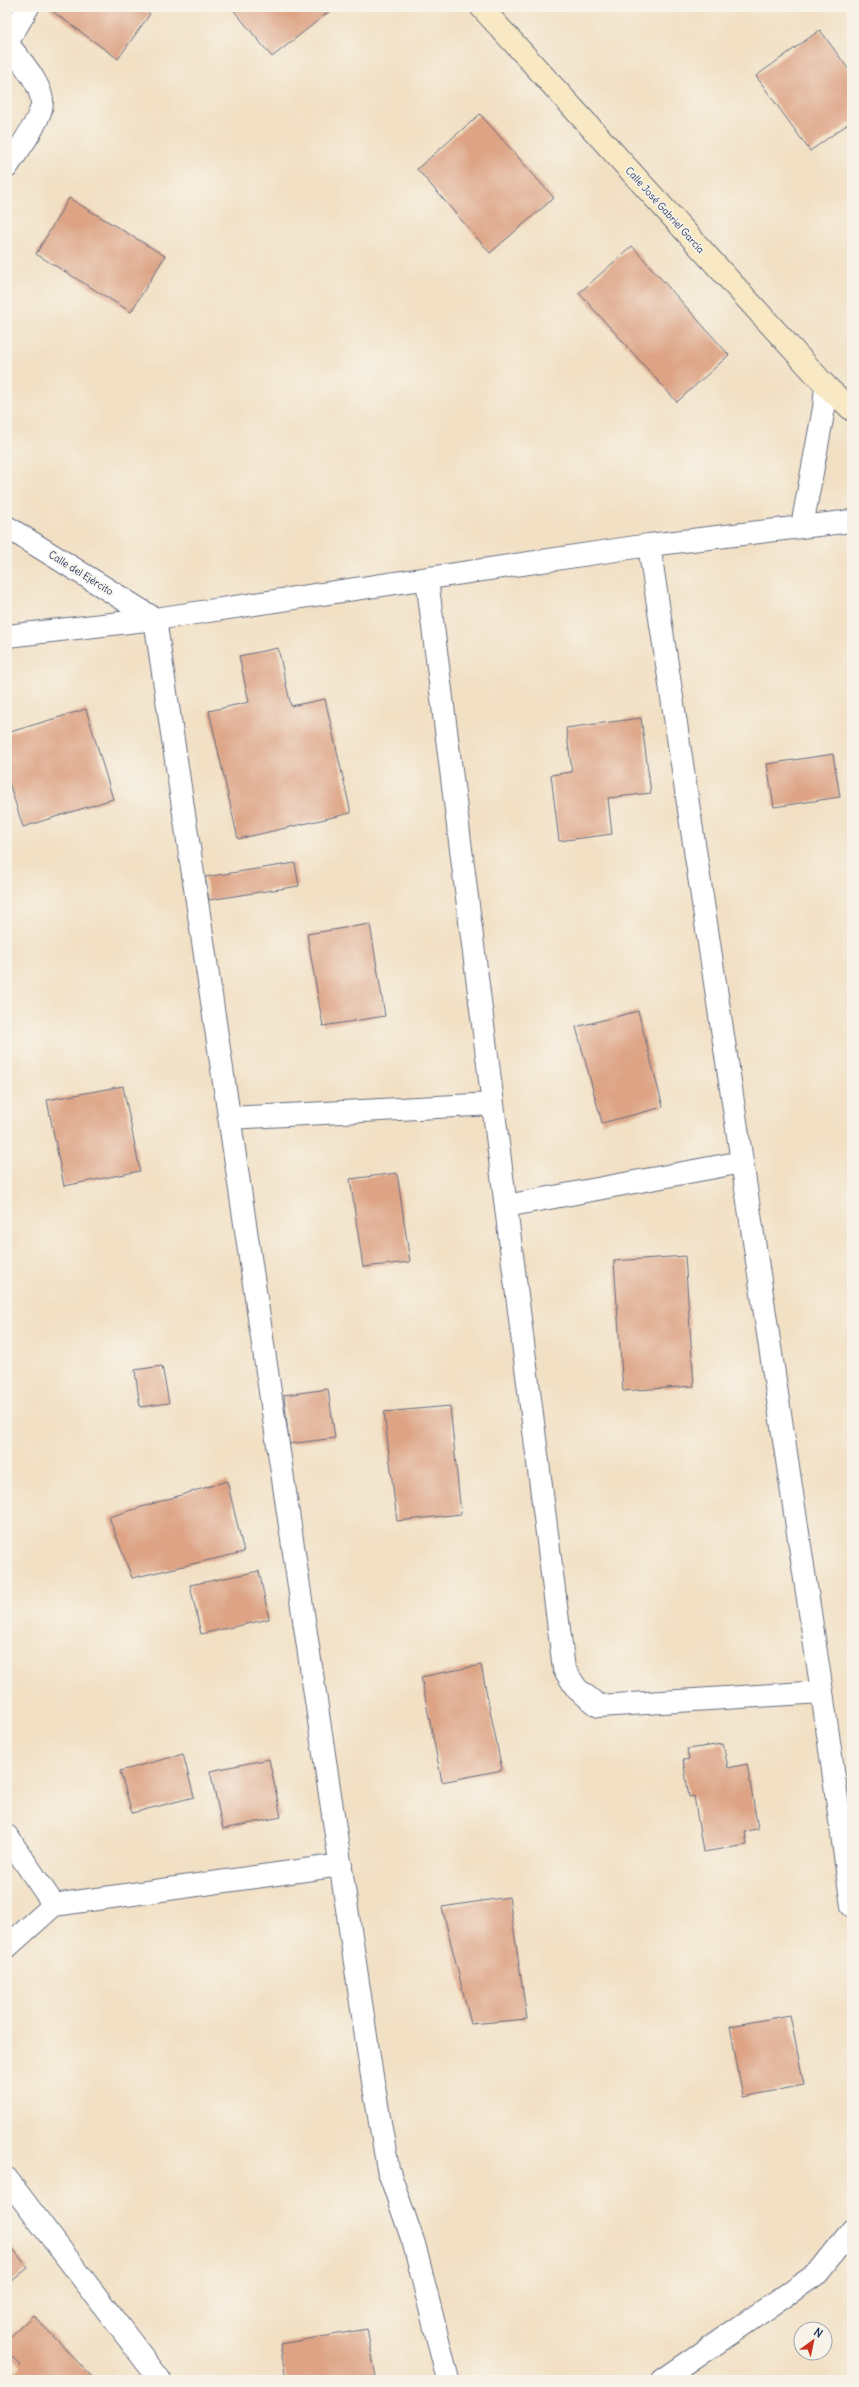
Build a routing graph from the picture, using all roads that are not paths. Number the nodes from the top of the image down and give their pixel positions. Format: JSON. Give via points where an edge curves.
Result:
{"nodes":[{"id":1,"x":28,"y":7,"type":"edge"},
{"id":2,"x":481,"y":7,"type":"edge"},
{"id":3,"x":7,"y":43,"type":"edge"},
{"id":4,"x":7,"y":167,"type":"edge"},
{"id":5,"x":826,"y":386,"type":"junction"},
{"id":6,"x":852,"y":410,"type":"edge"},
{"id":7,"x":852,"y":521,"type":"edge"},
{"id":8,"x":802,"y":526,"type":"junction"},
{"id":9,"x":7,"y":527,"type":"edge"},
{"id":10,"x":649,"y":546,"type":"junction"},
{"id":11,"x":427,"y":579,"type":"junction"},
{"id":12,"x":155,"y":619,"type":"junction"},
{"id":13,"x":7,"y":636,"type":"edge"},
{"id":14,"x":493,"y":1104,"type":"junction"},
{"id":15,"x":230,"y":1118,"type":"junction"},
{"id":16,"x":742,"y":1162,"type":"junction"},
{"id":17,"x":506,"y":1206,"type":"junction"},
{"id":18,"x":822,"y":1692,"type":"junction"},
{"id":19,"x":7,"y":1836,"type":"edge"},
{"id":20,"x":341,"y":1865,"type":"junction"},
{"id":21,"x":54,"y":1905,"type":"junction"},
{"id":22,"x":852,"y":1906,"type":"edge"},
{"id":23,"x":7,"y":1947,"type":"edge"},
{"id":24,"x":7,"y":2180,"type":"edge"},
{"id":25,"x":852,"y":2230,"type":"edge"},
{"id":26,"x":160,"y":2380,"type":"edge"},
{"id":27,"x":448,"y":2380,"type":"edge"},
{"id":28,"x":663,"y":2380,"type":"edge"}],
"edges":[{"from":1,"to":3,"type":"street"},
{"from":2,"to":5,"type":"street","name":"Calle José Gabriel García"},
{"from":3,"to":4,"type":"street","via":[[34,82],[42,101],[37,119]]},
{"from":5,"to":6,"type":"street","name":"Calle José Gabriel García"},
{"from":5,"to":8,"type":"street"},
{"from":7,"to":8,"type":"street"},
{"from":8,"to":10,"type":"street"},
{"from":9,"to":12,"type":"street","name":"Calle del Ejército"},
{"from":10,"to":11,"type":"street"},
{"from":10,"to":16,"type":"street"},
{"from":11,"to":12,"type":"street"},
{"from":11,"to":14,"type":"street"},
{"from":12,"to":13,"type":"street"},
{"from":12,"to":15,"type":"street"},
{"from":14,"to":15,"type":"street"},
{"from":14,"to":17,"type":"street"},
{"from":15,"to":20,"type":"street"},
{"from":16,"to":17,"type":"street"},
{"from":16,"to":18,"type":"street"},
{"from":17,"to":18,"type":"street","via":[[564,1669],[577,1689],[599,1706]]},
{"from":18,"to":22,"type":"street"},
{"from":19,"to":21,"type":"street"},
{"from":20,"to":21,"type":"street"},
{"from":20,"to":27,"type":"street","via":[[388,2170],[414,2244]]},
{"from":21,"to":23,"type":"street"},
{"from":24,"to":26,"type":"street"},
{"from":25,"to":28,"type":"street","via":[[818,2274]]}]}
